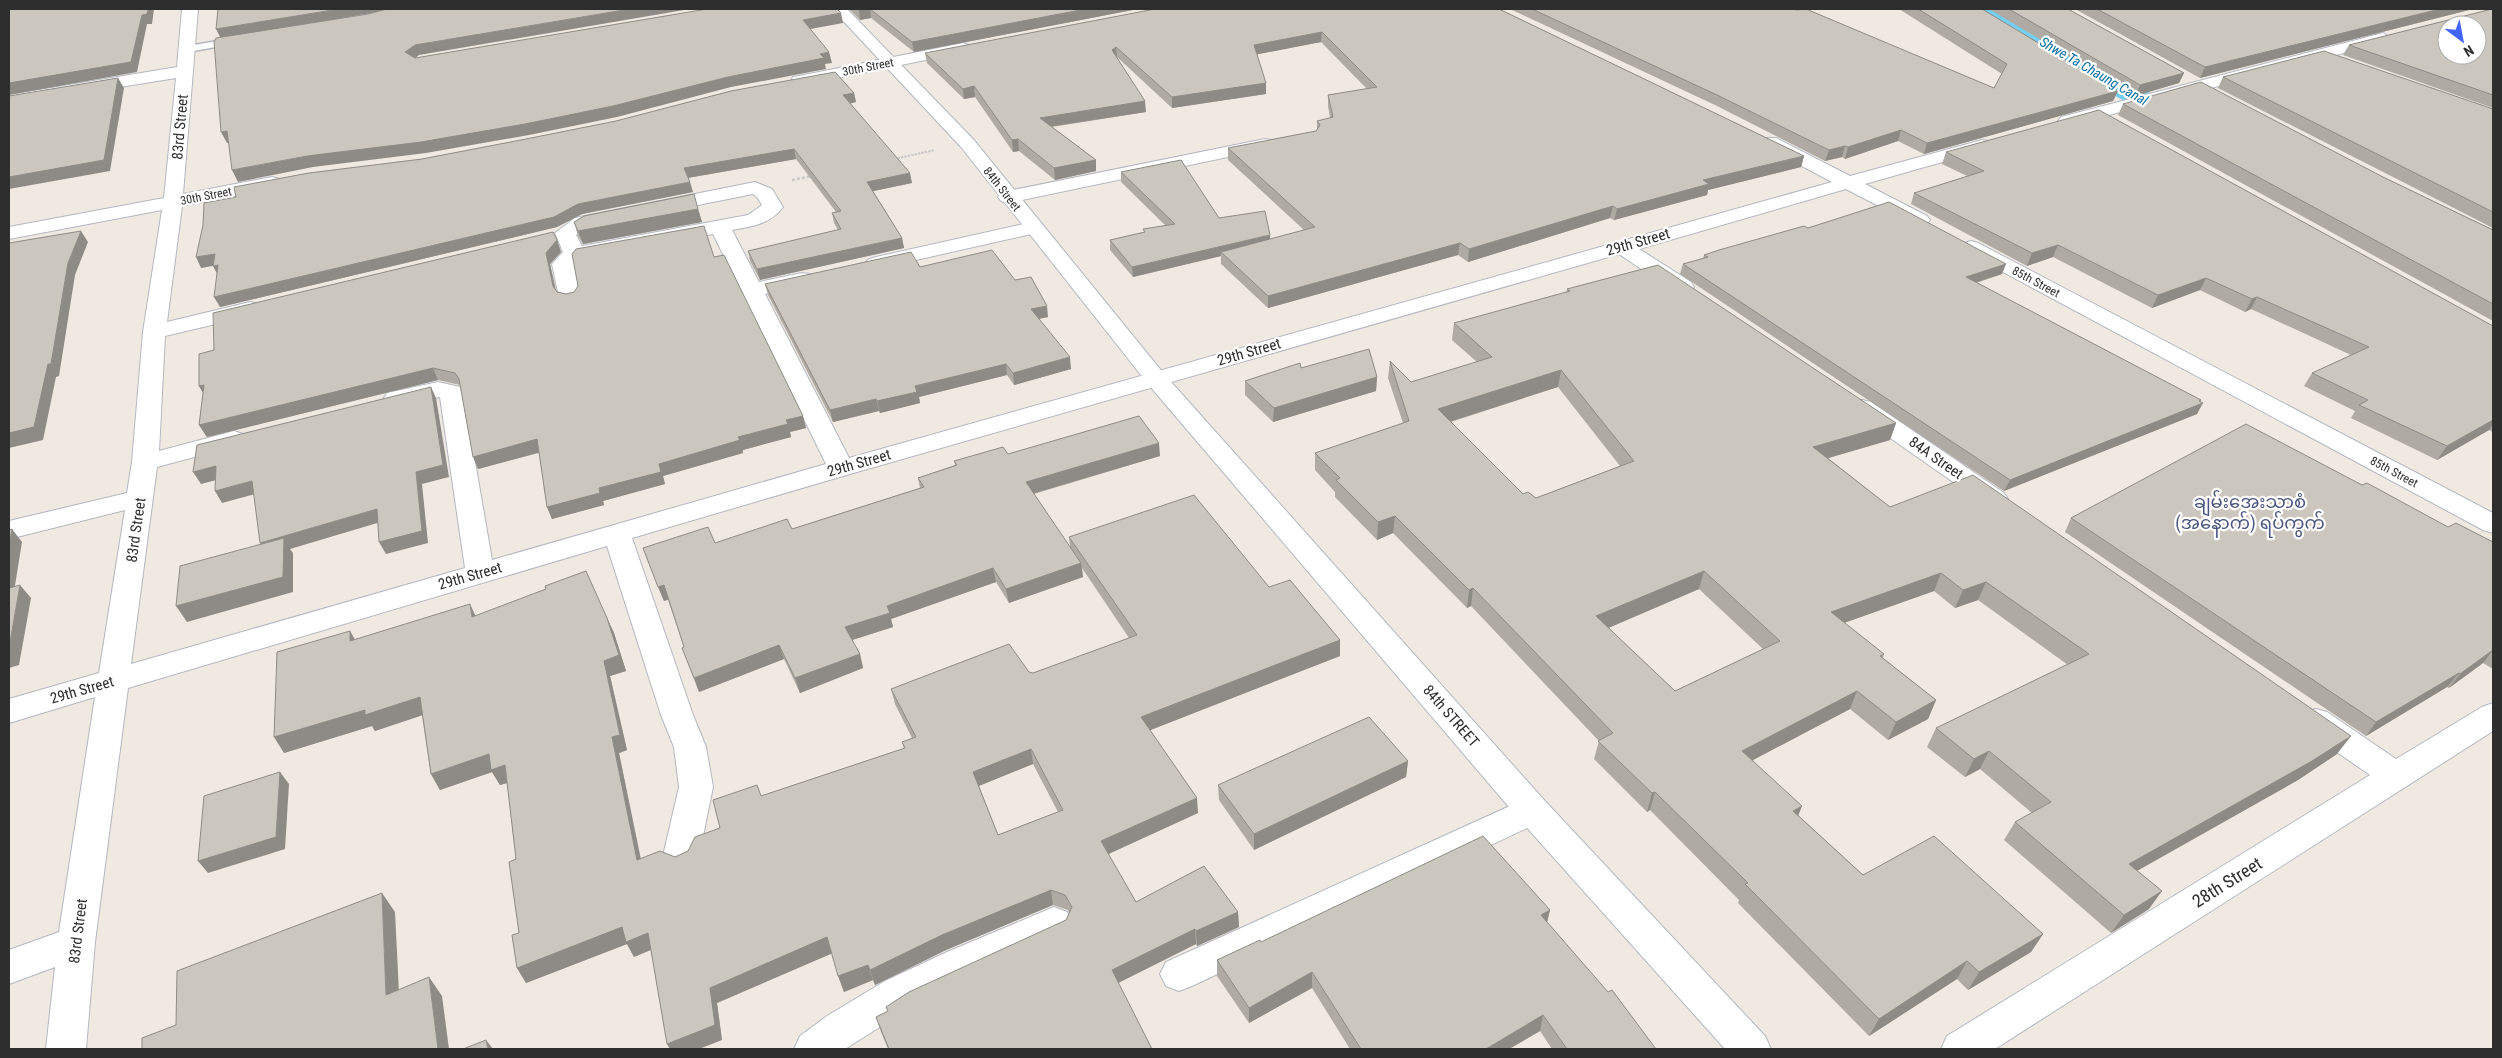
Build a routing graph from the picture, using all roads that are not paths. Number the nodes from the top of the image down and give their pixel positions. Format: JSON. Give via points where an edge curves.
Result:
{"nodes":[{"id":1,"x":190,"y":9,"type":"edge"},
{"id":2,"x":839,"y":9,"type":"edge"},
{"id":3,"x":2401,"y":33,"type":"edge"},
{"id":4,"x":246,"y":39,"type":"edge"},
{"id":5,"x":976,"y":46,"type":"edge"},
{"id":6,"x":188,"y":49,"type":"junction"},
{"id":7,"x":2319,"y":54,"type":"junction"},
{"id":8,"x":890,"y":62,"type":"junction"},
{"id":9,"x":2346,"y":64,"type":"edge"},
{"id":10,"x":185,"y":71,"type":"junction"},
{"id":11,"x":778,"y":85,"type":"edge"},
{"id":12,"x":2196,"y":86,"type":"junction"},
{"id":13,"x":2116,"y":94,"type":"edge"},
{"id":14,"x":9,"y":100,"type":"edge"},
{"id":15,"x":2222,"y":100,"type":"edge"},
{"id":16,"x":2133,"y":103,"type":"junction"},
{"id":17,"x":2097,"y":113,"type":"junction"},
{"id":18,"x":2049,"y":126,"type":"edge"},
{"id":19,"x":2121,"y":127,"type":"edge"},
{"id":20,"x":1752,"y":133,"type":"edge"},
{"id":21,"x":2001,"y":140,"type":"edge"},
{"id":22,"x":1282,"y":141,"type":"edge"},
{"id":23,"x":285,"y":180,"type":"edge"},
{"id":24,"x":1849,"y":182,"type":"junction"},
{"id":25,"x":1008,"y":197,"type":"junction"},
{"id":26,"x":173,"y":202,"type":"junction"},
{"id":27,"x":720,"y":227,"type":"junction"},
{"id":28,"x":1033,"y":228,"type":"junction"},
{"id":29,"x":9,"y":233,"type":"edge"},
{"id":30,"x":1622,"y":247,"type":"junction"},
{"id":31,"x":574,"y":252,"type":"junction"},
{"id":32,"x":859,"y":267,"type":"edge"},
{"id":33,"x":820,"y":275,"type":"edge"},
{"id":34,"x":753,"y":290,"type":"junction"},
{"id":35,"x":570,"y":297,"type":"edge"},
{"id":36,"x":1704,"y":302,"type":"edge"},
{"id":37,"x":269,"y":304,"type":"edge"},
{"id":38,"x":154,"y":332,"type":"junction"},
{"id":39,"x":1156,"y":379,"type":"junction"},
{"id":40,"x":1845,"y":396,"type":"edge"},
{"id":41,"x":370,"y":404,"type":"edge"},
{"id":42,"x":258,"y":433,"type":"edge"},
{"id":43,"x":145,"y":462,"type":"junction"},
{"id":44,"x":841,"y":468,"type":"junction"},
{"id":45,"x":140,"y":498,"type":"junction"},
{"id":46,"x":2018,"y":514,"type":"edge"},
{"id":47,"x":2493,"y":524,"type":"edge"},
{"id":48,"x":9,"y":530,"type":"edge"},
{"id":49,"x":617,"y":534,"type":"junction"},
{"id":50,"x":480,"y":574,"type":"junction"},
{"id":51,"x":114,"y":680,"type":"junction"},
{"id":52,"x":2297,"y":708,"type":"edge"},
{"id":53,"x":9,"y":711,"type":"edge"},
{"id":54,"x":2489,"y":722,"type":"edge"},
{"id":55,"x":2396,"y":776,"type":"junction"},
{"id":56,"x":1532,"y":810,"type":"junction"},
{"id":57,"x":681,"y":856,"type":"edge"},
{"id":58,"x":1054,"y":923,"type":"edge"},
{"id":59,"x":76,"y":942,"type":"junction"},
{"id":60,"x":9,"y":966,"type":"edge"},
{"id":61,"x":1179,"y":974,"type":"dead end"},
{"id":62,"x":66,"y":1049,"type":"edge"},
{"id":63,"x":814,"y":1049,"type":"edge"},
{"id":64,"x":1751,"y":1049,"type":"edge"},
{"id":65,"x":1961,"y":1049,"type":"edge"}],
"edges":[{"from":1,"to":6,"type":"street","name":"83rd Street"},
{"from":2,"to":8,"type":"street","name":"84th Street"},
{"from":3,"to":7,"type":"street"},
{"from":4,"to":6,"type":"lane"},
{"from":5,"to":8,"type":"street","name":"30th Street"},
{"from":6,"to":10,"type":"street","name":"83rd Street"},
{"from":7,"to":9,"type":"street"},
{"from":7,"to":12,"type":"street"},
{"from":8,"to":11,"type":"street","name":"30th Street"},
{"from":8,"to":25,"type":"street","name":"84th Street","via":[[967,144]]},
{"from":10,"to":14,"type":"street"},
{"from":10,"to":26,"type":"street","name":"83rd Street"},
{"from":12,"to":15,"type":"street"},
{"from":12,"to":16,"type":"street","via":[[2178,83]]},
{"from":13,"to":16,"type":"street"},
{"from":16,"to":17,"type":"street"},
{"from":17,"to":18,"type":"street"},
{"from":17,"to":19,"type":"street"},
{"from":20,"to":24,"type":"street","name":"85th Street"},
{"from":21,"to":24,"type":"street","name":"29th Street"},
{"from":22,"to":25,"type":"street"},
{"from":23,"to":26,"type":"street","name":"30th Street"},
{"from":24,"to":30,"type":"street","name":"29th Street"},
{"from":24,"to":47,"type":"street","name":"85th Street"},
{"from":25,"to":28,"type":"street","name":"84th Street"},
{"from":26,"to":29,"type":"street","name":"30th Street"},
{"from":26,"to":38,"type":"street","name":"83rd Street"},
{"from":27,"to":31,"type":"street"},
{"from":27,"to":31,"type":"street","via":[[754,220],[773,207],[765,193],[755,188],[582,222],[555,235]]},
{"from":27,"to":34,"type":"street"},
{"from":28,"to":32,"type":"street"},
{"from":28,"to":39,"type":"street","name":"84th Street"},
{"from":30,"to":36,"type":"street"},
{"from":30,"to":39,"type":"street","name":"29th Street"},
{"from":31,"to":35,"type":"street","via":[[563,264]]},
{"from":33,"to":34,"type":"street"},
{"from":34,"to":44,"type":"street"},
{"from":37,"to":38,"type":"street"},
{"from":38,"to":43,"type":"street","name":"83rd Street"},
{"from":39,"to":44,"type":"street","name":"29th Street"},
{"from":39,"to":56,"type":"street","name":"84th STREET"},
{"from":40,"to":46,"type":"street","name":"84A Street"},
{"from":41,"to":50,"type":"street","via":[[438,389],[451,392]]},
{"from":42,"to":43,"type":"street"},
{"from":43,"to":45,"type":"street","name":"83rd Street"},
{"from":44,"to":49,"type":"street","name":"29th Street"},
{"from":45,"to":48,"type":"street"},
{"from":45,"to":51,"type":"street","name":"83rd Street"},
{"from":49,"to":50,"type":"street","name":"29th Street"},
{"from":49,"to":57,"type":"street","via":[[690,747],[696,787]]},
{"from":50,"to":51,"type":"street","name":"29th Street"},
{"from":51,"to":53,"type":"street","name":"29th Street"},
{"from":51,"to":59,"type":"street","name":"83rd Street"},
{"from":52,"to":55,"type":"street"},
{"from":54,"to":55,"type":"street","name":"28th Street"},
{"from":55,"to":65,"type":"street","name":"28th Street"},
{"from":56,"to":61,"type":"street"},
{"from":56,"to":64,"type":"street","name":"84th STREET"},
{"from":58,"to":63,"type":"street","via":[[886,999],[834,1032]]},
{"from":59,"to":60,"type":"street"},
{"from":59,"to":62,"type":"street","name":"83rd Street"}]}
